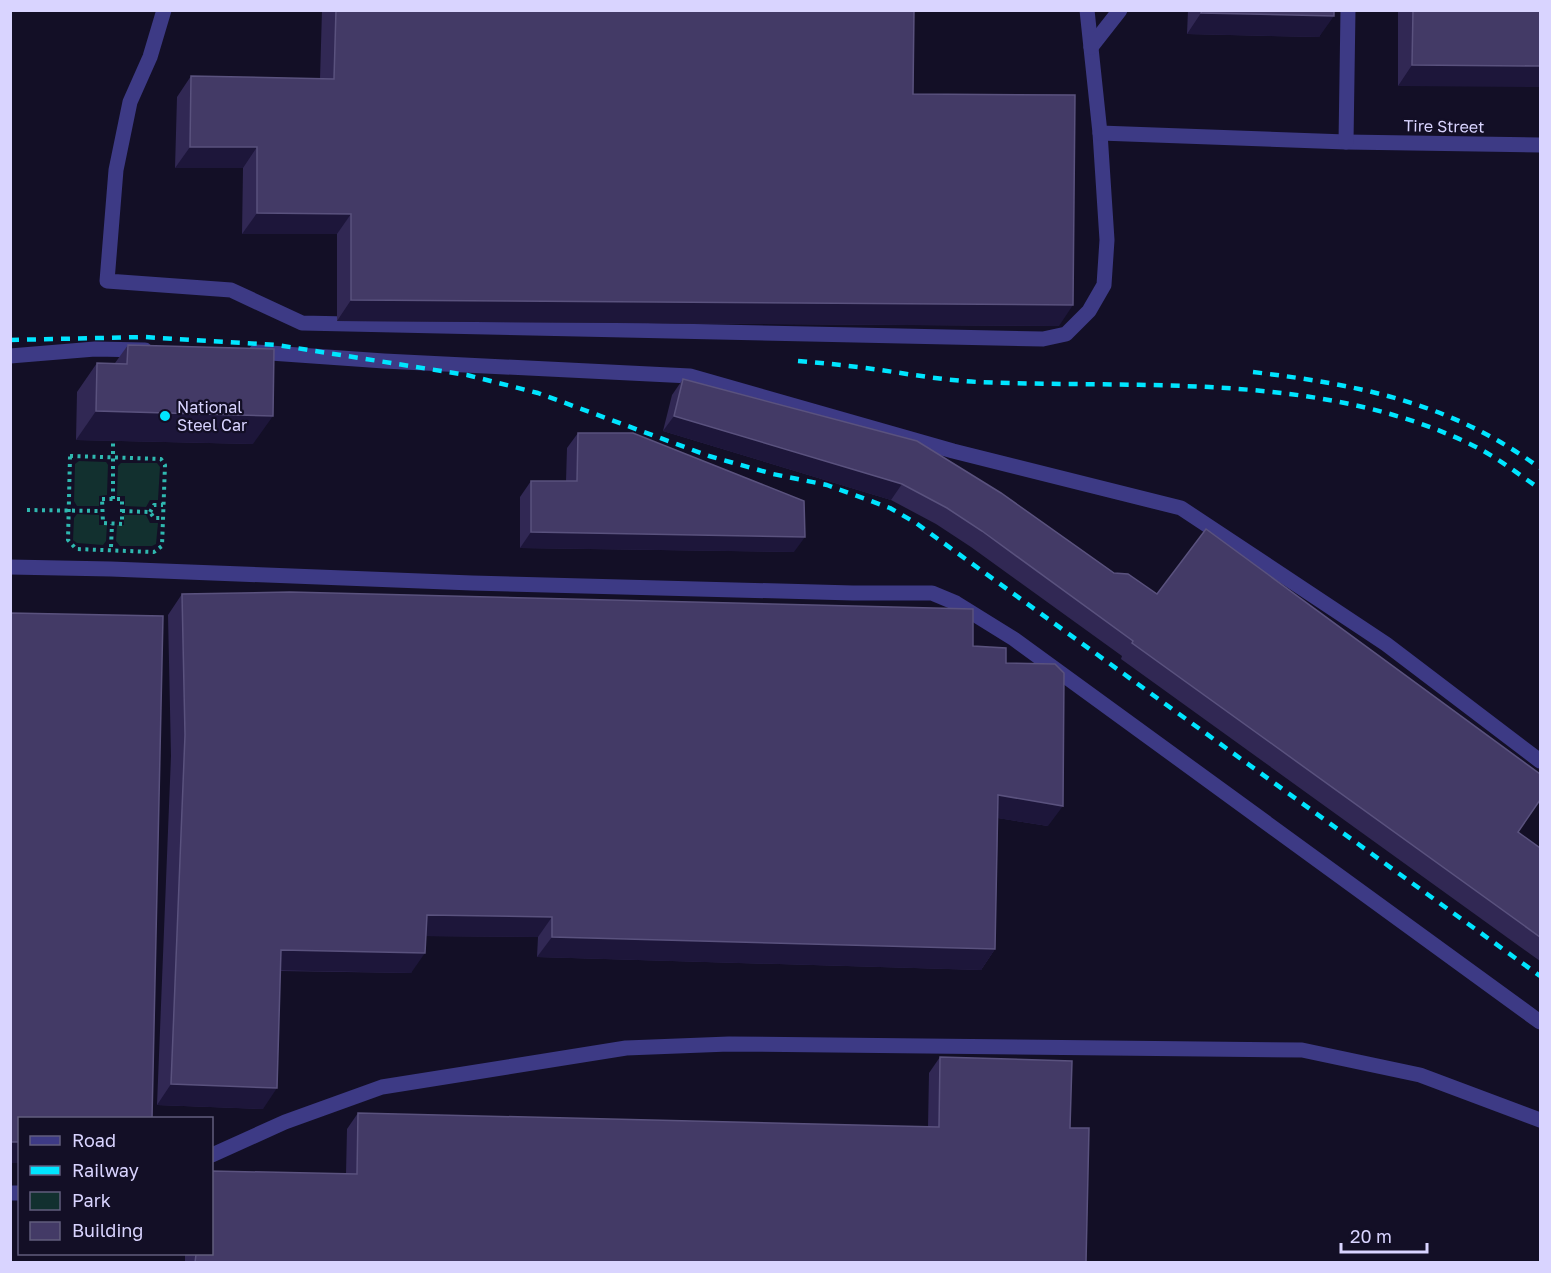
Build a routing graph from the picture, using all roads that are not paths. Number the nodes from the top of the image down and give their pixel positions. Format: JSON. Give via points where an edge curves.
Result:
{"nodes":[{"id":1,"x":164,"y":10,"type":"edge"},
{"id":2,"x":1087,"y":10,"type":"edge"},
{"id":3,"x":1120,"y":10,"type":"edge"},
{"id":4,"x":1348,"y":10,"type":"edge"},
{"id":5,"x":1090,"y":47,"type":"junction"},
{"id":6,"x":1100,"y":133,"type":"junction"},
{"id":7,"x":1346,"y":142,"type":"junction"},
{"id":8,"x":1540,"y":145,"type":"edge"},
{"id":9,"x":163,"y":350,"type":"edge"},
{"id":10,"x":243,"y":352,"type":"edge"},
{"id":11,"x":10,"y":356,"type":"edge"},
{"id":12,"x":10,"y":567,"type":"edge"},
{"id":13,"x":1540,"y":761,"type":"edge"},
{"id":14,"x":1540,"y":1022,"type":"edge"},
{"id":15,"x":1540,"y":1120,"type":"edge"},
{"id":16,"x":213,"y":1155,"type":"edge"}],
"edges":[{"from":1,"to":6,"type":"street","via":[[150,57],[130,102],[116,170],[107,281],[231,290],[302,323],[1055,337],[1066,334],[1089,312],[1104,285],[1107,240]]},
{"from":2,"to":5,"type":"street"},
{"from":3,"to":5,"type":"street"},
{"from":4,"to":7,"type":"street"},
{"from":5,"to":6,"type":"street"},
{"from":6,"to":7,"type":"street","name":"Tire Street"},
{"from":7,"to":8,"type":"street","name":"Tire Street"},
{"from":9,"to":11,"type":"street","via":[[95,349]]},
{"from":10,"to":13,"type":"street","via":[[690,376],[953,451],[1180,508],[1386,644]]},
{"from":12,"to":14,"type":"street","via":[[933,593],[1014,639]]},
{"from":15,"to":16,"type":"street","via":[[1420,1075],[1302,1050],[729,1044],[626,1048],[382,1087],[285,1122]]}]}
